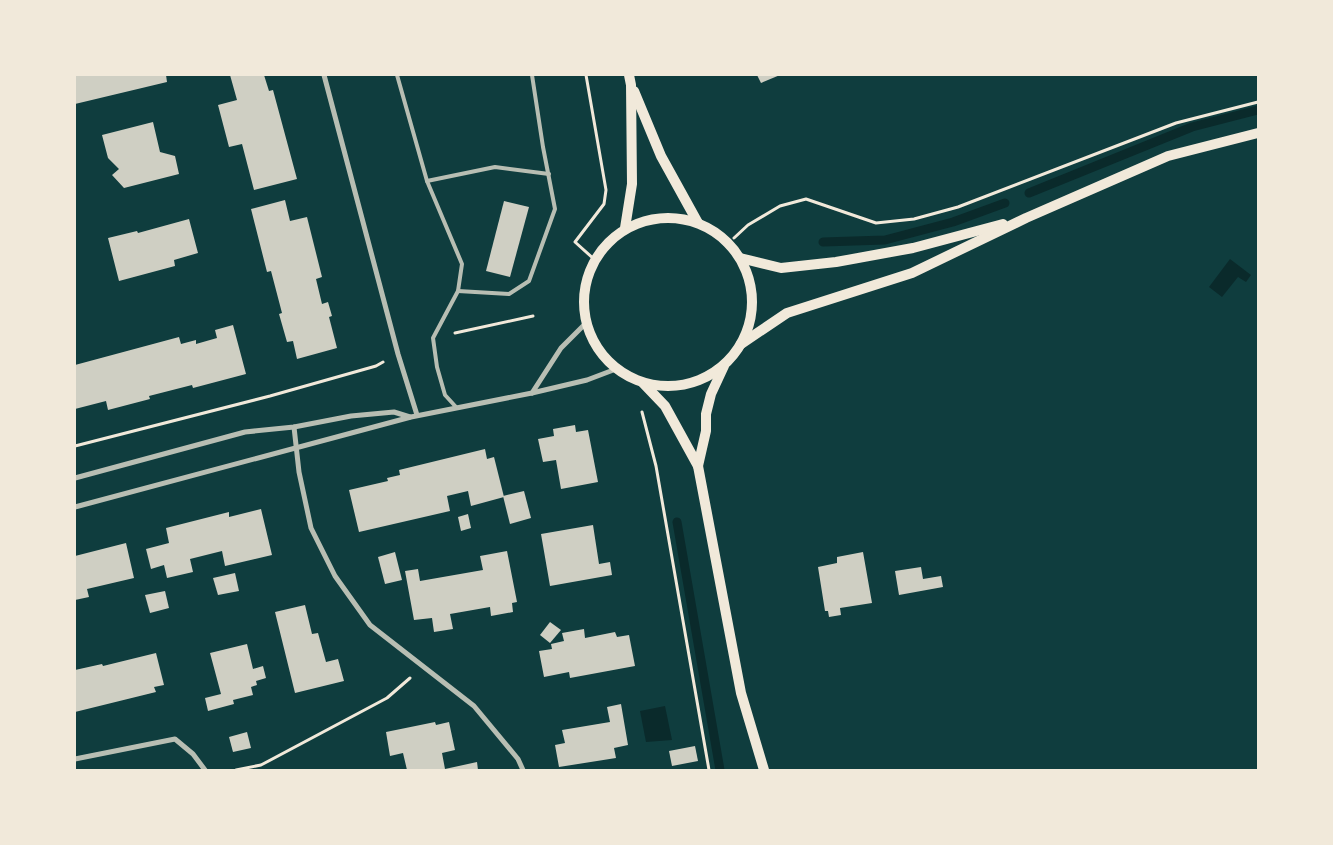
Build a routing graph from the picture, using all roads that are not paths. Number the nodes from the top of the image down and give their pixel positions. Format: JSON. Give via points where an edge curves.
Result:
{"nodes":[{"id":1,"x":324,"y":75,"type":"edge"},
{"id":2,"x":397,"y":75,"type":"edge"},
{"id":3,"x":532,"y":75,"type":"edge"},
{"id":4,"x":630,"y":80,"type":"edge"},
{"id":5,"x":1258,"y":133,"type":"edge"},
{"id":6,"x":549,"y":174,"type":"junction"},
{"id":7,"x":427,"y":181,"type":"junction"},
{"id":8,"x":1026,"y":218,"type":"junction"},
{"id":9,"x":698,"y":223,"type":"junction"},
{"id":10,"x":626,"y":228,"type":"junction"},
{"id":11,"x":740,"y":258,"type":"junction"},
{"id":12,"x":458,"y":291,"type":"junction"},
{"id":13,"x":586,"y":323,"type":"junction"},
{"id":14,"x":742,"y":344,"type":"junction"},
{"id":15,"x":724,"y":365,"type":"junction"},
{"id":16,"x":616,"y":369,"type":"junction"},
{"id":17,"x":639,"y":382,"type":"junction"},
{"id":18,"x":532,"y":393,"type":"junction"},
{"id":19,"x":456,"y":407,"type":"junction"},
{"id":20,"x":417,"y":416,"type":"junction"},
{"id":21,"x":411,"y":417,"type":"junction"},
{"id":22,"x":294,"y":427,"type":"junction"},
{"id":23,"x":295,"y":448,"type":"junction"},
{"id":24,"x":698,"y":466,"type":"junction"},
{"id":25,"x":75,"y":478,"type":"edge"},
{"id":26,"x":75,"y":507,"type":"edge"},
{"id":27,"x":75,"y":759,"type":"edge"},
{"id":28,"x":205,"y":770,"type":"edge"},
{"id":29,"x":523,"y":770,"type":"edge"},
{"id":30,"x":764,"y":770,"type":"edge"}],
"edges":[{"from":1,"to":20,"type":"street"},
{"from":2,"to":7,"type":"lane"},
{"from":3,"to":6,"type":"lane"},
{"from":4,"to":9,"type":"main road","via":[[661,156]]},
{"from":4,"to":10,"type":"main road","via":[[632,184]]},
{"from":5,"to":8,"type":"main road","via":[[1168,156]]},
{"from":6,"to":7,"type":"lane","via":[[495,167]]},
{"from":6,"to":12,"type":"lane","via":[[555,210],[529,281],[509,294]]},
{"from":7,"to":12,"type":"lane","via":[[462,264]]},
{"from":8,"to":11,"type":"main road","via":[[913,248],[836,262],[781,268]]},
{"from":8,"to":14,"type":"main road","via":[[912,273],[787,313]]},
{"from":9,"to":10,"type":"main road","via":[[673,217],[649,220]]},
{"from":9,"to":11,"type":"main road","via":[[729,243]]},
{"from":10,"to":13,"type":"main road","via":[[608,242],[594,260],[586,280],[583,301]]},
{"from":11,"to":14,"type":"main road","via":[[749,279],[752,301],[750,323]]},
{"from":12,"to":19,"type":"lane","via":[[433,338],[436,367],[446,395]]},
{"from":13,"to":16,"type":"main road","via":[[597,349]]},
{"from":13,"to":18,"type":"street","via":[[561,348]]},
{"from":14,"to":15,"type":"main road"},
{"from":15,"to":17,"type":"main road","via":[[700,380],[672,387]]},
{"from":15,"to":24,"type":"main road","via":[[711,394]]},
{"from":16,"to":17,"type":"main road"},
{"from":16,"to":18,"type":"street","via":[[587,380]]},
{"from":17,"to":24,"type":"main road","via":[[665,406]]},
{"from":18,"to":19,"type":"street"},
{"from":19,"to":20,"type":"street"},
{"from":20,"to":21,"type":"street"},
{"from":21,"to":22,"type":"street","via":[[394,412]]},
{"from":21,"to":23,"type":"street"},
{"from":22,"to":23,"type":"street"},
{"from":22,"to":25,"type":"street","via":[[245,432]]},
{"from":23,"to":26,"type":"street"},
{"from":23,"to":29,"type":"street","via":[[310,528],[335,576],[370,625],[474,706],[518,759]]},
{"from":24,"to":30,"type":"main road","via":[[741,692]]},
{"from":27,"to":28,"type":"street","via":[[174,739],[193,754]]}]}
